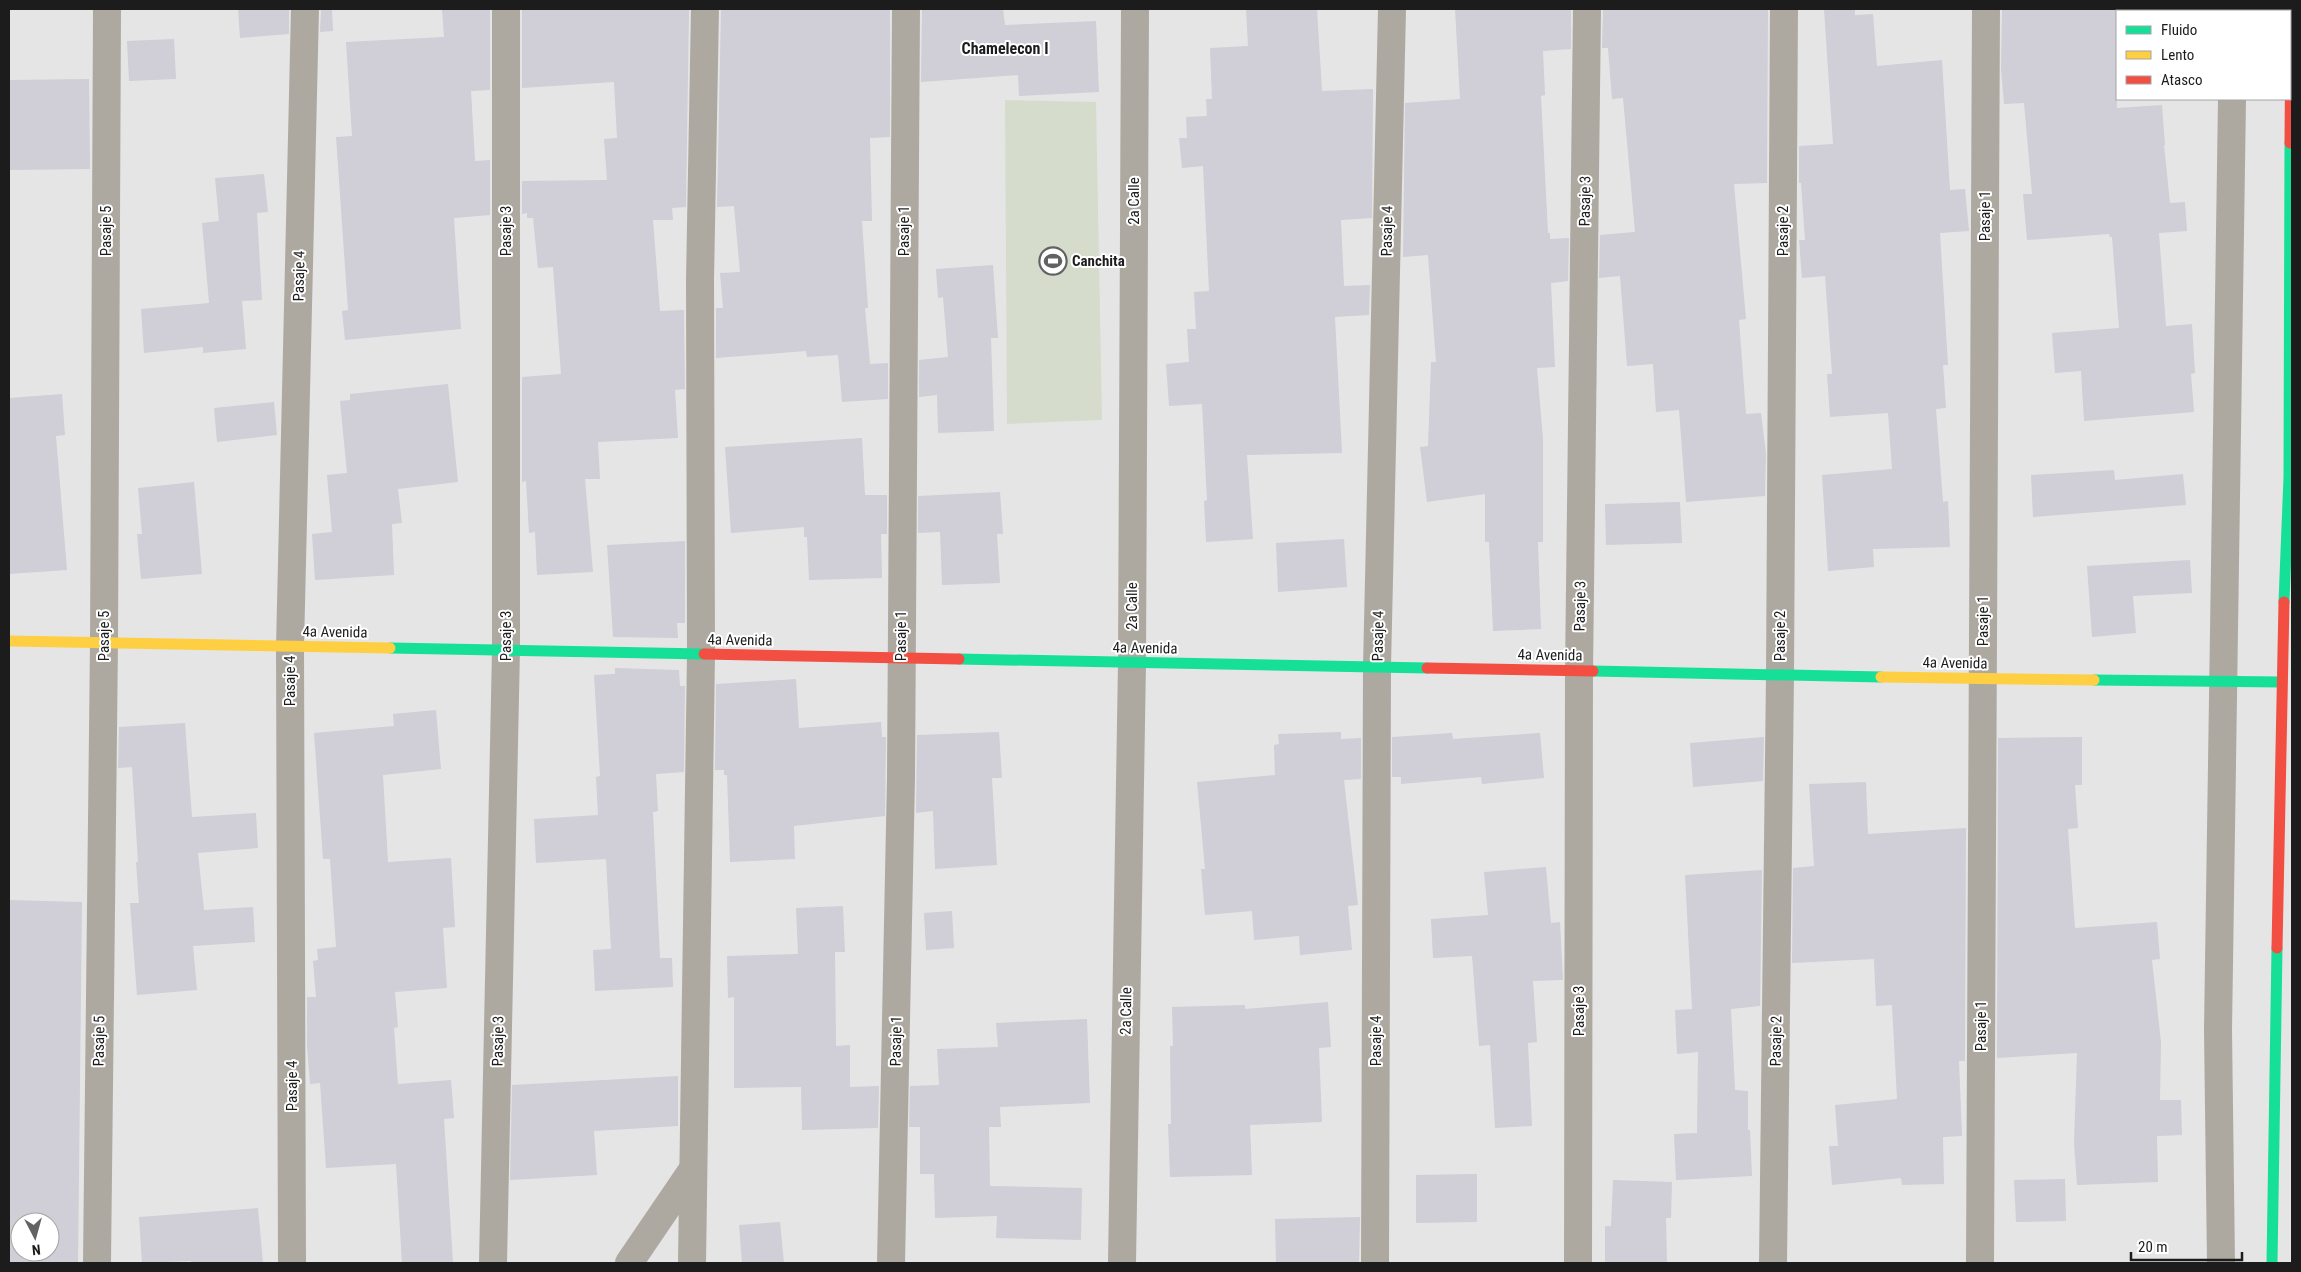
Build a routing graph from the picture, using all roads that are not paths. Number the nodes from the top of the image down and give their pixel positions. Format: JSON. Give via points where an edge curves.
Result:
{"nodes":[{"id":1,"x":107,"y":9,"type":"edge"},
{"id":2,"x":305,"y":9,"type":"edge"},
{"id":3,"x":506,"y":9,"type":"edge"},
{"id":4,"x":705,"y":9,"type":"edge"},
{"id":5,"x":906,"y":9,"type":"edge"},
{"id":6,"x":1135,"y":9,"type":"edge"},
{"id":7,"x":1392,"y":9,"type":"edge"},
{"id":8,"x":1587,"y":9,"type":"edge"},
{"id":9,"x":1784,"y":9,"type":"edge"},
{"id":10,"x":1986,"y":9,"type":"edge"},
{"id":11,"x":2232,"y":100,"type":"edge"},
{"id":12,"x":2291,"y":100,"type":"edge"},
{"id":13,"x":9,"y":641,"type":"edge"},
{"id":14,"x":104,"y":643,"type":"junction"},
{"id":15,"x":290,"y":647,"type":"junction"},
{"id":16,"x":506,"y":650,"type":"junction"},
{"id":17,"x":701,"y":654,"type":"junction"},
{"id":18,"x":901,"y":658,"type":"junction"},
{"id":19,"x":1132,"y":663,"type":"junction"},
{"id":20,"x":1377,"y":667,"type":"junction"},
{"id":21,"x":1579,"y":671,"type":"junction"},
{"id":22,"x":1780,"y":675,"type":"junction"},
{"id":23,"x":1983,"y":679,"type":"junction"},
{"id":24,"x":2281,"y":682,"type":"junction"},
{"id":25,"x":2224,"y":683,"type":"junction"},
{"id":26,"x":693,"y":1169,"type":"junction"},
{"id":27,"x":97,"y":1263,"type":"edge"},
{"id":28,"x":292,"y":1263,"type":"edge"},
{"id":29,"x":493,"y":1263,"type":"edge"},
{"id":30,"x":630,"y":1263,"type":"edge"},
{"id":31,"x":692,"y":1263,"type":"edge"},
{"id":32,"x":892,"y":1263,"type":"edge"},
{"id":33,"x":1122,"y":1263,"type":"edge"},
{"id":34,"x":1375,"y":1263,"type":"edge"},
{"id":35,"x":1578,"y":1263,"type":"edge"},
{"id":36,"x":1773,"y":1263,"type":"edge"},
{"id":37,"x":1980,"y":1263,"type":"edge"},
{"id":38,"x":2221,"y":1263,"type":"edge"},
{"id":39,"x":2272,"y":1263,"type":"edge"}],
"edges":[{"from":1,"to":14,"type":"street","name":"Pasaje 5"},
{"from":2,"to":15,"type":"street","name":"Pasaje 4"},
{"from":3,"to":16,"type":"street","name":"Pasaje 3"},
{"from":4,"to":17,"type":"street","via":[[700,280]]},
{"from":5,"to":18,"type":"street","name":"Pasaje 1"},
{"from":6,"to":19,"type":"street","name":"2a Calle"},
{"from":7,"to":20,"type":"street","name":"Pasaje 4"},
{"from":8,"to":21,"type":"street","name":"Pasaje 3"},
{"from":9,"to":22,"type":"street","name":"Pasaje 2"},
{"from":10,"to":23,"type":"street","name":"Pasaje 1"},
{"from":11,"to":25,"type":"street"},
{"from":12,"to":24,"type":"street","via":[[2289,477]]},
{"from":13,"to":14,"type":"street","name":"4a Avenida"},
{"from":14,"to":15,"type":"street","name":"4a Avenida"},
{"from":14,"to":27,"type":"street","name":"Pasaje 5"},
{"from":15,"to":16,"type":"street","name":"4a Avenida"},
{"from":15,"to":28,"type":"street","name":"Pasaje 4"},
{"from":16,"to":17,"type":"street","name":"4a Avenida"},
{"from":16,"to":29,"type":"street","name":"Pasaje 3"},
{"from":17,"to":18,"type":"street","name":"4a Avenida"},
{"from":17,"to":26,"type":"street"},
{"from":18,"to":19,"type":"street","name":"4a Avenida"},
{"from":18,"to":32,"type":"street","name":"Pasaje 1","via":[[902,776]]},
{"from":19,"to":20,"type":"street","name":"4a Avenida"},
{"from":19,"to":33,"type":"street","name":"2a Calle"},
{"from":20,"to":21,"type":"street","name":"4a Avenida"},
{"from":20,"to":34,"type":"street","name":"Pasaje 4"},
{"from":21,"to":22,"type":"street","name":"4a Avenida"},
{"from":21,"to":35,"type":"street","name":"Pasaje 3"},
{"from":22,"to":23,"type":"street","name":"4a Avenida"},
{"from":22,"to":36,"type":"street","name":"Pasaje 2"},
{"from":23,"to":25,"type":"street","name":"4a Avenida"},
{"from":23,"to":37,"type":"street","name":"Pasaje 1"},
{"from":24,"to":25,"type":"street","name":"4a Avenida"},
{"from":24,"to":39,"type":"street"},
{"from":25,"to":38,"type":"street","via":[[2218,1030]]},
{"from":26,"to":30,"type":"street"},
{"from":26,"to":31,"type":"street"}]}
